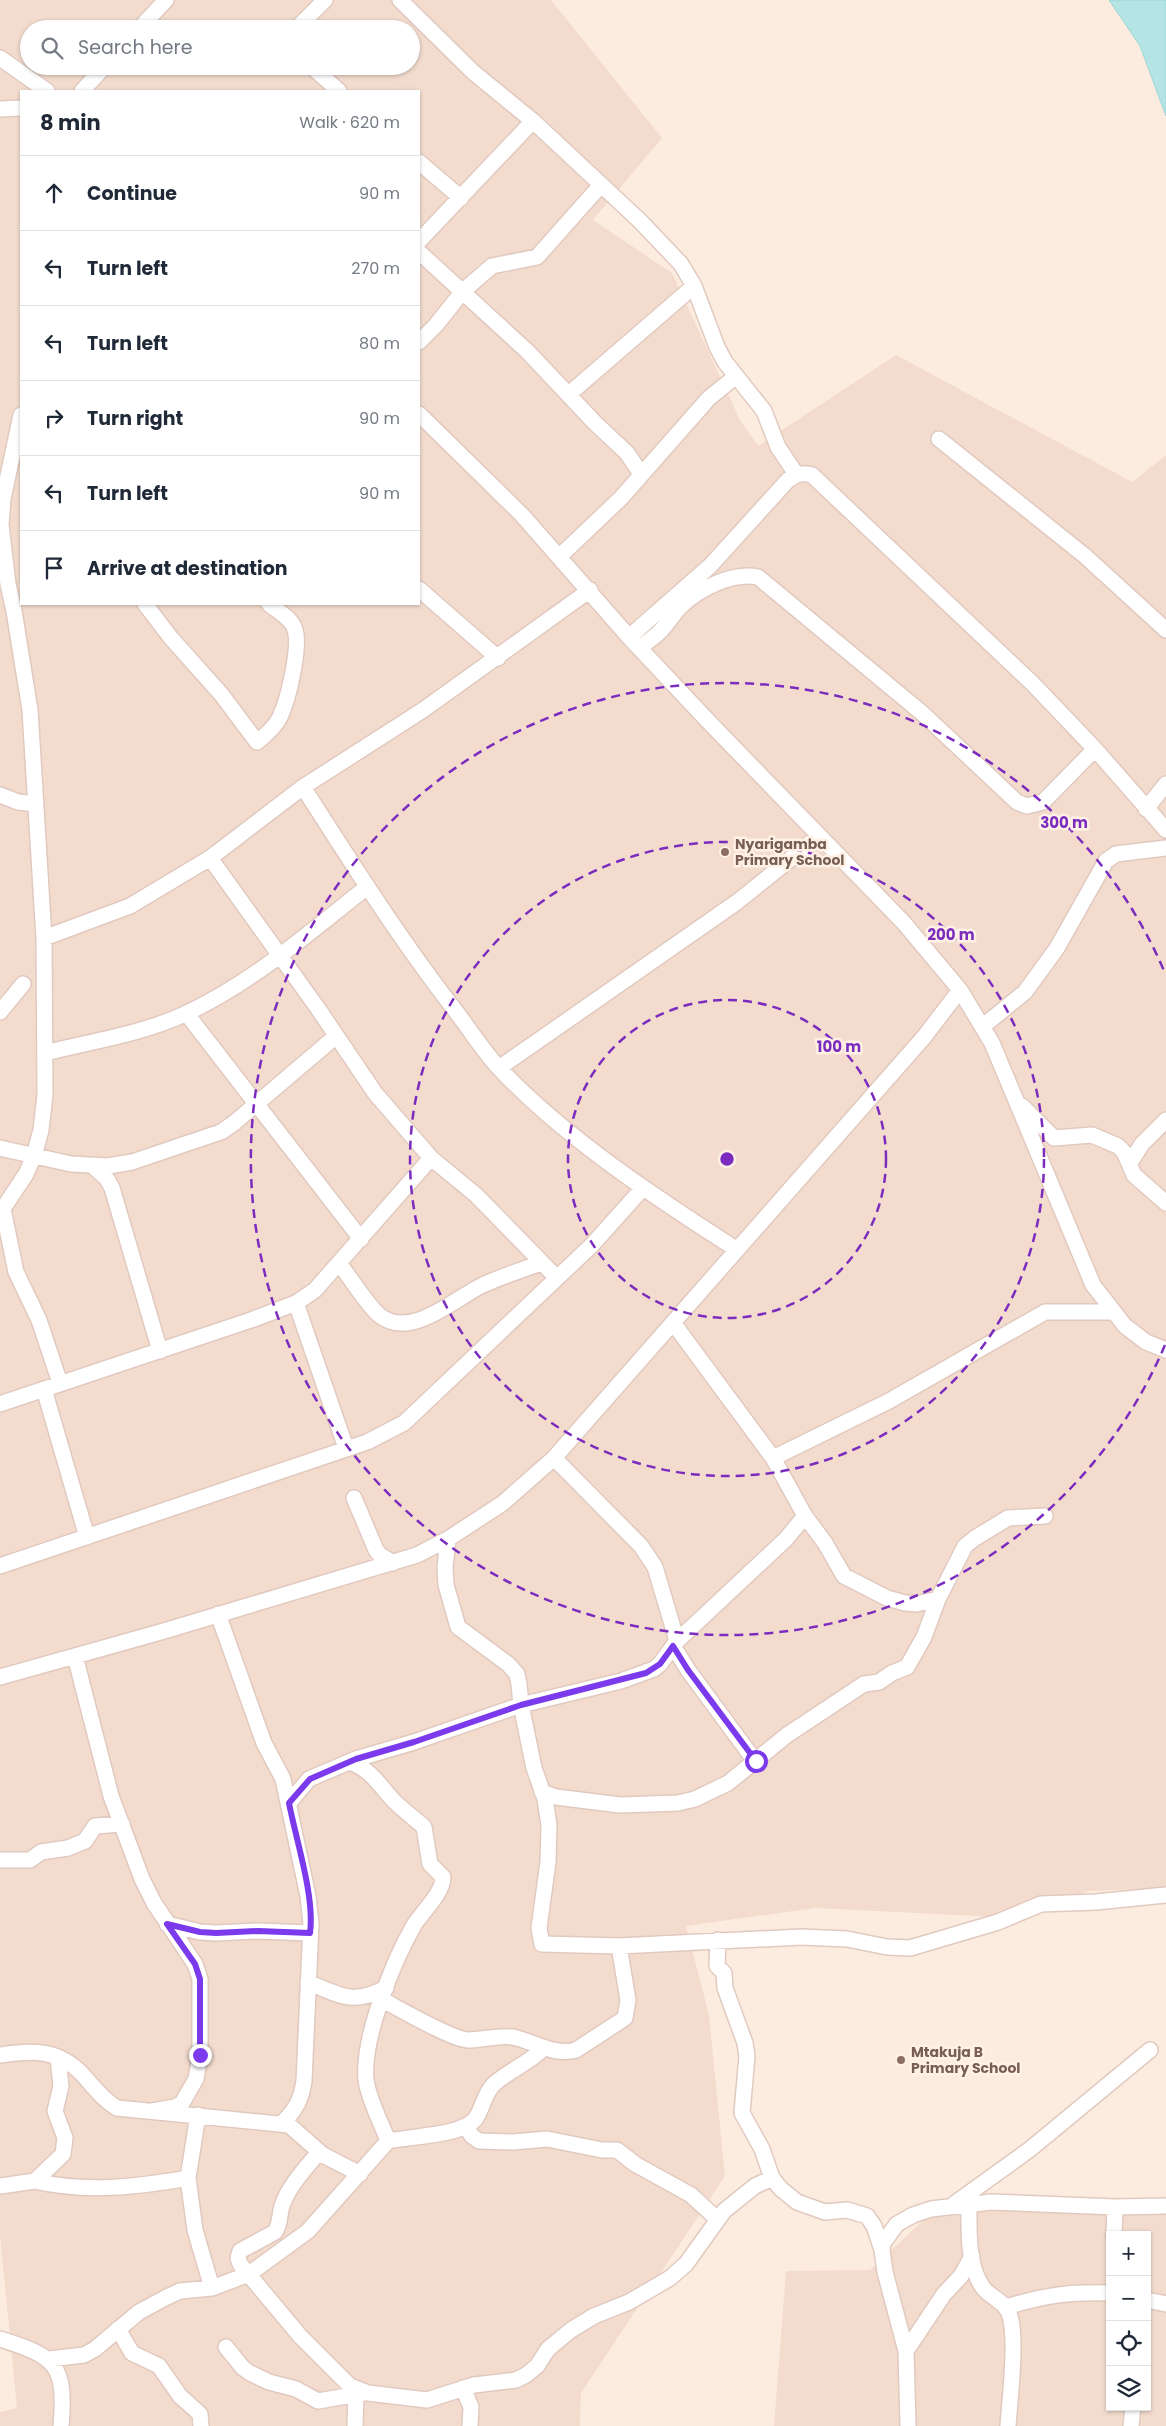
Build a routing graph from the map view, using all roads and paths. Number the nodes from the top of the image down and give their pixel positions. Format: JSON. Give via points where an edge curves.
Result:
{"nodes":[{"id":1,"x":166,"y":0,"type":"edge"},
{"id":2,"x":325,"y":0,"type":"edge"},
{"id":3,"x":400,"y":0,"type":"edge"},
{"id":4,"x":147,"y":20,"type":"edge"},
{"id":5,"x":305,"y":20,"type":"edge"},
{"id":6,"x":0,"y":58,"type":"edge"},
{"id":7,"x":20,"y":72,"type":"edge"},
{"id":8,"x":24,"y":75,"type":"edge"},
{"id":9,"x":97,"y":75,"type":"edge"},
{"id":10,"x":320,"y":75,"type":"edge"},
{"id":11,"x":46,"y":90,"type":"edge"},
{"id":12,"x":83,"y":90,"type":"edge"},
{"id":13,"x":338,"y":90,"type":"edge"},
{"id":14,"x":20,"y":108,"type":"edge"},
{"id":15,"x":0,"y":109,"type":"edge"},
{"id":16,"x":533,"y":121,"type":"junction"},
{"id":17,"x":420,"y":163,"type":"edge"},
{"id":18,"x":600,"y":186,"type":"junction"},
{"id":19,"x":461,"y":198,"type":"junction"},
{"id":20,"x":420,"y":239,"type":"edge"},
{"id":21,"x":420,"y":253,"type":"edge"},
{"id":22,"x":694,"y":286,"type":"junction"},
{"id":23,"x":463,"y":291,"type":"junction"},
{"id":24,"x":420,"y":341,"type":"edge"},
{"id":25,"x":735,"y":376,"type":"junction"},
{"id":26,"x":569,"y":394,"type":"junction"},
{"id":27,"x":420,"y":415,"type":"edge"},
{"id":28,"x":20,"y":419,"type":"edge"},
{"id":29,"x":939,"y":439,"type":"dead end"},
{"id":30,"x":642,"y":474,"type":"junction"},
{"id":31,"x":796,"y":474,"type":"junction"},
{"id":32,"x":1,"y":498,"type":"edge"},
{"id":33,"x":560,"y":556,"type":"junction"},
{"id":34,"x":590,"y":590,"type":"junction"},
{"id":35,"x":420,"y":591,"type":"edge"},
{"id":36,"x":270,"y":605,"type":"edge"},
{"id":37,"x":150,"y":606,"type":"edge"},
{"id":38,"x":1166,"y":630,"type":"edge"},
{"id":39,"x":629,"y":637,"type":"junction"},
{"id":40,"x":641,"y":648,"type":"junction"},
{"id":41,"x":498,"y":658,"type":"junction"},
{"id":42,"x":1095,"y":749,"type":"junction"},
{"id":43,"x":1166,"y":784,"type":"edge"},
{"id":44,"x":303,"y":787,"type":"junction"},
{"id":45,"x":0,"y":795,"type":"edge"},
{"id":46,"x":36,"y":804,"type":"junction"},
{"id":47,"x":1146,"y":809,"type":"junction"},
{"id":48,"x":1166,"y":830,"type":"edge"},
{"id":49,"x":819,"y":836,"type":"junction"},
{"id":50,"x":1166,"y":848,"type":"edge"},
{"id":51,"x":210,"y":858,"type":"junction"},
{"id":52,"x":367,"y":887,"type":"junction"},
{"id":53,"x":44,"y":938,"type":"junction"},
{"id":54,"x":280,"y":955,"type":"junction"},
{"id":55,"x":22,"y":984,"type":"dead end"},
{"id":56,"x":960,"y":990,"type":"junction"},
{"id":57,"x":0,"y":1012,"type":"edge"},
{"id":58,"x":186,"y":1013,"type":"junction"},
{"id":59,"x":982,"y":1027,"type":"junction"},
{"id":60,"x":335,"y":1037,"type":"junction"},
{"id":61,"x":45,"y":1053,"type":"junction"},
{"id":62,"x":499,"y":1068,"type":"junction"},
{"id":63,"x":1017,"y":1100,"type":"junction"},
{"id":64,"x":256,"y":1103,"type":"junction"},
{"id":65,"x":1166,"y":1120,"type":"edge"},
{"id":66,"x":0,"y":1148,"type":"edge"},
{"id":67,"x":34,"y":1156,"type":"junction"},
{"id":68,"x":431,"y":1158,"type":"junction"},
{"id":69,"x":1130,"y":1163,"type":"junction"},
{"id":70,"x":122,"y":1164,"type":"junction"},
{"id":71,"x":94,"y":1167,"type":"junction"},
{"id":72,"x":110,"y":1184,"type":"junction"},
{"id":73,"x":643,"y":1188,"type":"junction"},
{"id":74,"x":1166,"y":1204,"type":"edge"},
{"id":75,"x":2,"y":1211,"type":"edge"},
{"id":76,"x":361,"y":1239,"type":"junction"},
{"id":77,"x":736,"y":1249,"type":"junction"},
{"id":78,"x":339,"y":1263,"type":"junction"},
{"id":79,"x":541,"y":1263,"type":"junction"},
{"id":80,"x":556,"y":1277,"type":"junction"},
{"id":81,"x":296,"y":1303,"type":"junction"},
{"id":82,"x":1114,"y":1312,"type":"junction"},
{"id":83,"x":674,"y":1324,"type":"junction"},
{"id":84,"x":1166,"y":1350,"type":"edge"},
{"id":85,"x":160,"y":1351,"type":"junction"},
{"id":86,"x":60,"y":1383,"type":"junction"},
{"id":87,"x":44,"y":1389,"type":"junction"},
{"id":88,"x":0,"y":1404,"type":"edge"},
{"id":89,"x":346,"y":1448,"type":"junction"},
{"id":90,"x":554,"y":1458,"type":"junction"},
{"id":91,"x":773,"y":1458,"type":"junction"},
{"id":92,"x":354,"y":1498,"type":"dead end"},
{"id":93,"x":805,"y":1516,"type":"junction"},
{"id":94,"x":1045,"y":1516,"type":"dead end"},
{"id":95,"x":87,"y":1538,"type":"junction"},
{"id":96,"x":448,"y":1539,"type":"junction"},
{"id":97,"x":393,"y":1563,"type":"junction"},
{"id":98,"x":0,"y":1566,"type":"edge"},
{"id":99,"x":938,"y":1599,"type":"junction"},
{"id":100,"x":218,"y":1614,"type":"junction"},
{"id":101,"x":675,"y":1643,"type":"junction"},
{"id":102,"x":75,"y":1656,"type":"junction"},
{"id":103,"x":0,"y":1677,"type":"edge"},
{"id":104,"x":521,"y":1705,"type":"junction"},
{"id":105,"x":756,"y":1761,"type":"junction"},
{"id":106,"x":349,"y":1762,"type":"junction"},
{"id":107,"x":542,"y":1792,"type":"junction"},
{"id":108,"x":289,"y":1803,"type":"junction"},
{"id":109,"x":122,"y":1824,"type":"junction"},
{"id":110,"x":0,"y":1860,"type":"edge"},
{"id":111,"x":1166,"y":1894,"type":"edge"},
{"id":112,"x":167,"y":1924,"type":"junction"},
{"id":113,"x":310,"y":1933,"type":"junction"},
{"id":114,"x":718,"y":1940,"type":"junction"},
{"id":115,"x":618,"y":1946,"type":"junction"},
{"id":116,"x":308,"y":1982,"type":"junction"},
{"id":117,"x":383,"y":1994,"type":"junction"},
{"id":118,"x":544,"y":2048,"type":"junction"},
{"id":119,"x":1150,"y":2050,"type":"dead end"},
{"id":120,"x":0,"y":2055,"type":"edge"},
{"id":121,"x":58,"y":2058,"type":"junction"},
{"id":122,"x":152,"y":2111,"type":"junction"},
{"id":123,"x":198,"y":2115,"type":"junction"},
{"id":124,"x":281,"y":2124,"type":"junction"},
{"id":125,"x":466,"y":2126,"type":"junction"},
{"id":126,"x":388,"y":2141,"type":"junction"},
{"id":127,"x":319,"y":2152,"type":"junction"},
{"id":128,"x":360,"y":2174,"type":"junction"},
{"id":129,"x":188,"y":2178,"type":"junction"},
{"id":130,"x":772,"y":2178,"type":"junction"},
{"id":131,"x":35,"y":2181,"type":"junction"},
{"id":132,"x":0,"y":2186,"type":"edge"},
{"id":133,"x":969,"y":2204,"type":"junction"},
{"id":134,"x":1166,"y":2206,"type":"edge"},
{"id":135,"x":948,"y":2207,"type":"junction"},
{"id":136,"x":1115,"y":2207,"type":"junction"},
{"id":137,"x":717,"y":2219,"type":"junction"},
{"id":138,"x":1114,"y":2231,"type":"edge"},
{"id":139,"x":882,"y":2250,"type":"junction"},
{"id":140,"x":972,"y":2256,"type":"junction"},
{"id":141,"x":249,"y":2274,"type":"junction"},
{"id":142,"x":212,"y":2288,"type":"junction"},
{"id":143,"x":1106,"y":2293,"type":"edge"},
{"id":144,"x":1151,"y":2301,"type":"edge"},
{"id":145,"x":1166,"y":2304,"type":"edge"},
{"id":146,"x":1006,"y":2307,"type":"junction"},
{"id":147,"x":118,"y":2330,"type":"junction"},
{"id":148,"x":0,"y":2340,"type":"edge"},
{"id":149,"x":226,"y":2347,"type":"dead end"},
{"id":150,"x":906,"y":2351,"type":"junction"},
{"id":151,"x":49,"y":2359,"type":"junction"},
{"id":152,"x":463,"y":2388,"type":"junction"},
{"id":153,"x":362,"y":2393,"type":"junction"},
{"id":154,"x":1133,"y":2411,"type":"edge"},
{"id":155,"x":61,"y":2426,"type":"edge"},
{"id":156,"x":201,"y":2426,"type":"edge"},
{"id":157,"x":355,"y":2426,"type":"edge"},
{"id":158,"x":470,"y":2426,"type":"edge"},
{"id":159,"x":908,"y":2426,"type":"edge"},
{"id":160,"x":1008,"y":2426,"type":"edge"},
{"id":161,"x":1131,"y":2426,"type":"edge"}],
"edges":[{"from":1,"to":4,"type":"street"},
{"from":2,"to":5,"type":"street"},
{"from":3,"to":16,"type":"street","via":[[473,72]]},
{"from":6,"to":7,"type":"street"},
{"from":8,"to":11,"type":"street"},
{"from":9,"to":12,"type":"street"},
{"from":10,"to":13,"type":"street"},
{"from":14,"to":15,"type":"street"},
{"from":16,"to":18,"type":"street"},
{"from":16,"to":19,"type":"street"},
{"from":17,"to":19,"type":"street"},
{"from":18,"to":22,"type":"street","via":[[665,246]]},
{"from":18,"to":23,"type":"street","via":[[537,258],[492,266]]},
{"from":19,"to":20,"type":"street"},
{"from":21,"to":23,"type":"street"},
{"from":22,"to":25,"type":"street","via":[[717,347]]},
{"from":22,"to":26,"type":"street"},
{"from":23,"to":24,"type":"street"},
{"from":23,"to":26,"type":"street"},
{"from":25,"to":30,"type":"street","via":[[709,398]]},
{"from":25,"to":31,"type":"street","via":[[764,411],[778,447]]},
{"from":26,"to":30,"type":"street","via":[[627,453]]},
{"from":27,"to":33,"type":"street"},
{"from":28,"to":32,"type":"street"},
{"from":29,"to":38,"type":"street","via":[[1085,556]]},
{"from":30,"to":33,"type":"street"},
{"from":31,"to":39,"type":"street","via":[[710,566]]},
{"from":31,"to":42,"type":"street","via":[[812,475],[1033,684]]},
{"from":32,"to":46,"type":"street","via":[[4,553],[30,710]]},
{"from":33,"to":34,"type":"street"},
{"from":34,"to":39,"type":"street"},
{"from":34,"to":41,"type":"street"},
{"from":35,"to":41,"type":"street"},
{"from":36,"to":37,"type":"street","via":[[294,625],[296,648],[280,717],[257,742]]},
{"from":39,"to":40,"type":"street"},
{"from":40,"to":42,"type":"street","via":[[681,606],[695,596],[735,576],[758,577],[922,712],[1017,802],[1027,806],[1043,802]]},
{"from":40,"to":49,"type":"street"},
{"from":41,"to":44,"type":"street"},
{"from":42,"to":47,"type":"street"},
{"from":43,"to":47,"type":"street"},
{"from":44,"to":51,"type":"street"},
{"from":44,"to":52,"type":"street"},
{"from":45,"to":46,"type":"street"},
{"from":46,"to":53,"type":"street"},
{"from":47,"to":48,"type":"street"},
{"from":49,"to":56,"type":"street","via":[[904,923]]},
{"from":49,"to":62,"type":"street","via":[[737,902]]},
{"from":50,"to":59,"type":"street","via":[[1116,854],[1106,861],[1057,948],[1025,992]]},
{"from":51,"to":53,"type":"street","via":[[130,906]]},
{"from":51,"to":54,"type":"street"},
{"from":52,"to":54,"type":"street"},
{"from":52,"to":62,"type":"street","via":[[435,985]]},
{"from":53,"to":61,"type":"street"},
{"from":54,"to":58,"type":"street","via":[[212,1000]]},
{"from":54,"to":60,"type":"street"},
{"from":55,"to":57,"type":"street"},
{"from":56,"to":59,"type":"street"},
{"from":56,"to":77,"type":"street","via":[[924,1037]]},
{"from":58,"to":61,"type":"street","via":[[150,1027]]},
{"from":58,"to":64,"type":"street"},
{"from":59,"to":63,"type":"street"},
{"from":60,"to":64,"type":"street"},
{"from":60,"to":68,"type":"street","via":[[375,1093]]},
{"from":61,"to":67,"type":"street","via":[[43,1113]]},
{"from":62,"to":73,"type":"street","via":[[541,1109]]},
{"from":63,"to":69,"type":"street","via":[[1054,1138],[1092,1135],[1118,1146]]},
{"from":63,"to":82,"type":"street","via":[[1086,1270]]},
{"from":64,"to":70,"type":"street","via":[[221,1132]]},
{"from":64,"to":76,"type":"street"},
{"from":65,"to":69,"type":"street","via":[[1142,1144]]},
{"from":66,"to":67,"type":"street"},
{"from":67,"to":71,"type":"street"},
{"from":67,"to":75,"type":"street"},
{"from":68,"to":76,"type":"street"},
{"from":68,"to":79,"type":"street","via":[[476,1195]]},
{"from":69,"to":74,"type":"street","via":[[1134,1175]]},
{"from":70,"to":71,"type":"street"},
{"from":70,"to":72,"type":"street","via":[[114,1172]]},
{"from":71,"to":72,"type":"street"},
{"from":72,"to":85,"type":"street"},
{"from":73,"to":77,"type":"street"},
{"from":73,"to":80,"type":"street","via":[[592,1245]]},
{"from":75,"to":86,"type":"street","via":[[16,1272],[39,1320]]},
{"from":76,"to":78,"type":"street"},
{"from":77,"to":83,"type":"street"},
{"from":78,"to":79,"type":"street","via":[[379,1315],[398,1322],[435,1315],[483,1285]]},
{"from":78,"to":81,"type":"street","via":[[315,1290]]},
{"from":79,"to":80,"type":"street"},
{"from":80,"to":89,"type":"street","via":[[404,1423],[367,1442]]},
{"from":81,"to":85,"type":"street"},
{"from":81,"to":89,"type":"street"},
{"from":82,"to":84,"type":"street","via":[[1125,1326],[1146,1342]]},
{"from":82,"to":91,"type":"street","via":[[1045,1312],[889,1401]]},
{"from":83,"to":90,"type":"street"},
{"from":83,"to":91,"type":"street"},
{"from":85,"to":86,"type":"street"},
{"from":86,"to":87,"type":"street"},
{"from":87,"to":88,"type":"street"},
{"from":87,"to":95,"type":"street"},
{"from":89,"to":95,"type":"street"},
{"from":90,"to":96,"type":"street","via":[[503,1504]]},
{"from":90,"to":101,"type":"street","via":[[641,1546],[655,1567]]},
{"from":91,"to":93,"type":"street"},
{"from":92,"to":97,"type":"street","via":[[376,1550]]},
{"from":93,"to":99,"type":"street","via":[[844,1576],[850,1580],[905,1603]]},
{"from":93,"to":101,"type":"street","via":[[786,1539]]},
{"from":94,"to":99,"type":"street","via":[[1008,1518],[975,1538],[965,1546]]},
{"from":95,"to":98,"type":"street"},
{"from":96,"to":97,"type":"street"},
{"from":96,"to":104,"type":"street","via":[[446,1585],[458,1627],[517,1674]]},
{"from":97,"to":100,"type":"street"},
{"from":99,"to":105,"type":"street","via":[[924,1637],[907,1666],[879,1682],[864,1684],[786,1735]]},
{"from":100,"to":102,"type":"street"},
{"from":100,"to":108,"type":"street","via":[[264,1743],[283,1779]]},
{"from":101,"to":104,"type":"street","via":[[660,1664],[646,1673]]},
{"from":101,"to":105,"type":"street","via":[[688,1670]]},
{"from":102,"to":103,"type":"street"},
{"from":102,"to":109,"type":"street"},
{"from":104,"to":106,"type":"street"},
{"from":104,"to":107,"type":"street"},
{"from":105,"to":107,"type":"street","via":[[728,1783],[695,1799],[678,1803],[620,1805],[556,1797]]},
{"from":106,"to":108,"type":"street","via":[[310,1779]]},
{"from":106,"to":117,"type":"street","via":[[370,1772],[394,1801],[424,1827],[430,1864],[443,1877],[440,1888],[414,1926]]},
{"from":107,"to":115,"type":"street","via":[[549,1825],[540,1942],[546,1946]]},
{"from":108,"to":113,"type":"street","via":[[308,1896]]},
{"from":109,"to":110,"type":"street","via":[[95,1826],[80,1844],[41,1852],[30,1860]]},
{"from":109,"to":112,"type":"street","via":[[142,1879]]},
{"from":111,"to":114,"type":"street","via":[[1041,1904],[998,1922],[910,1948],[887,1948],[847,1939],[801,1937]]},
{"from":112,"to":113,"type":"street","via":[[200,1932]]},
{"from":112,"to":122,"type":"street","via":[[195,1964],[200,1979],[199,2066],[192,2089],[182,2102],[175,2107]]},
{"from":113,"to":116,"type":"street"},
{"from":114,"to":115,"type":"street"},
{"from":114,"to":130,"type":"street","via":[[717,1968],[724,1972],[725,1988],[744,2037],[747,2056],[742,2113],[762,2149]]},
{"from":115,"to":118,"type":"street","via":[[628,2000],[625,2018],[576,2050]]},
{"from":116,"to":117,"type":"street","via":[[344,1996],[359,1998]]},
{"from":116,"to":124,"type":"street","via":[[301,2098],[295,2111]]},
{"from":117,"to":118,"type":"street","via":[[464,2039],[513,2037]]},
{"from":117,"to":126,"type":"street","via":[[368,2051],[366,2075],[370,2095]]},
{"from":118,"to":125,"type":"street","via":[[492,2086],[476,2117]]},
{"from":119,"to":135,"type":"street","via":[[1029,2150]]},
{"from":120,"to":121,"type":"street","via":[[34,2051]]},
{"from":121,"to":122,"type":"street","via":[[78,2071],[111,2105]]},
{"from":121,"to":131,"type":"street","via":[[61,2086],[55,2111],[66,2144],[59,2158]]},
{"from":122,"to":123,"type":"street"},
{"from":123,"to":124,"type":"street"},
{"from":123,"to":129,"type":"street"},
{"from":124,"to":127,"type":"street","via":[[296,2130]]},
{"from":125,"to":126,"type":"street","via":[[442,2134]]},
{"from":125,"to":137,"type":"street","via":[[480,2141],[546,2139],[617,2150],[635,2164],[691,2195]]},
{"from":126,"to":128,"type":"street"},
{"from":127,"to":128,"type":"street"},
{"from":127,"to":141,"type":"street","via":[[303,2170],[282,2205],[279,2227],[240,2251],[240,2264]]},
{"from":128,"to":141,"type":"street","via":[[308,2231]]},
{"from":129,"to":131,"type":"street","via":[[122,2187],[72,2188]]},
{"from":129,"to":142,"type":"street","via":[[195,2230]]},
{"from":130,"to":137,"type":"street","via":[[744,2194]]},
{"from":130,"to":139,"type":"street","via":[[798,2202],[825,2212],[847,2210],[867,2216]]},
{"from":131,"to":132,"type":"street"},
{"from":133,"to":135,"type":"street"},
{"from":133,"to":136,"type":"street","via":[[1024,2202]]},
{"from":133,"to":140,"type":"street"},
{"from":134,"to":136,"type":"street"},
{"from":135,"to":139,"type":"street","via":[[913,2215],[897,2224],[883,2243]]},
{"from":136,"to":138,"type":"street"},
{"from":137,"to":152,"type":"street","via":[[686,2264],[670,2278],[630,2302],[594,2316],[570,2330],[526,2375],[516,2380]]},
{"from":139,"to":150,"type":"street"},
{"from":140,"to":146,"type":"street","via":[[982,2286]]},
{"from":140,"to":150,"type":"street"},
{"from":141,"to":142,"type":"street"},
{"from":141,"to":153,"type":"street","via":[[327,2365]]},
{"from":142,"to":147,"type":"street","via":[[180,2291],[144,2308]]},
{"from":143,"to":146,"type":"street","via":[[1047,2295]]},
{"from":144,"to":145,"type":"street"},
{"from":146,"to":160,"type":"street","via":[[1012,2334]]},
{"from":147,"to":151,"type":"street","via":[[84,2355]]},
{"from":147,"to":156,"type":"street","via":[[132,2353],[159,2366],[180,2396],[200,2414]]},
{"from":148,"to":151,"type":"street"},
{"from":149,"to":153,"type":"street","via":[[250,2373],[296,2389],[318,2401]]},
{"from":150,"to":159,"type":"street"},
{"from":151,"to":155,"type":"street","via":[[59,2374],[62,2387]]},
{"from":152,"to":153,"type":"street","via":[[427,2400]]},
{"from":152,"to":158,"type":"street","via":[[471,2407]]},
{"from":153,"to":157,"type":"street"},
{"from":154,"to":161,"type":"street"}]}
